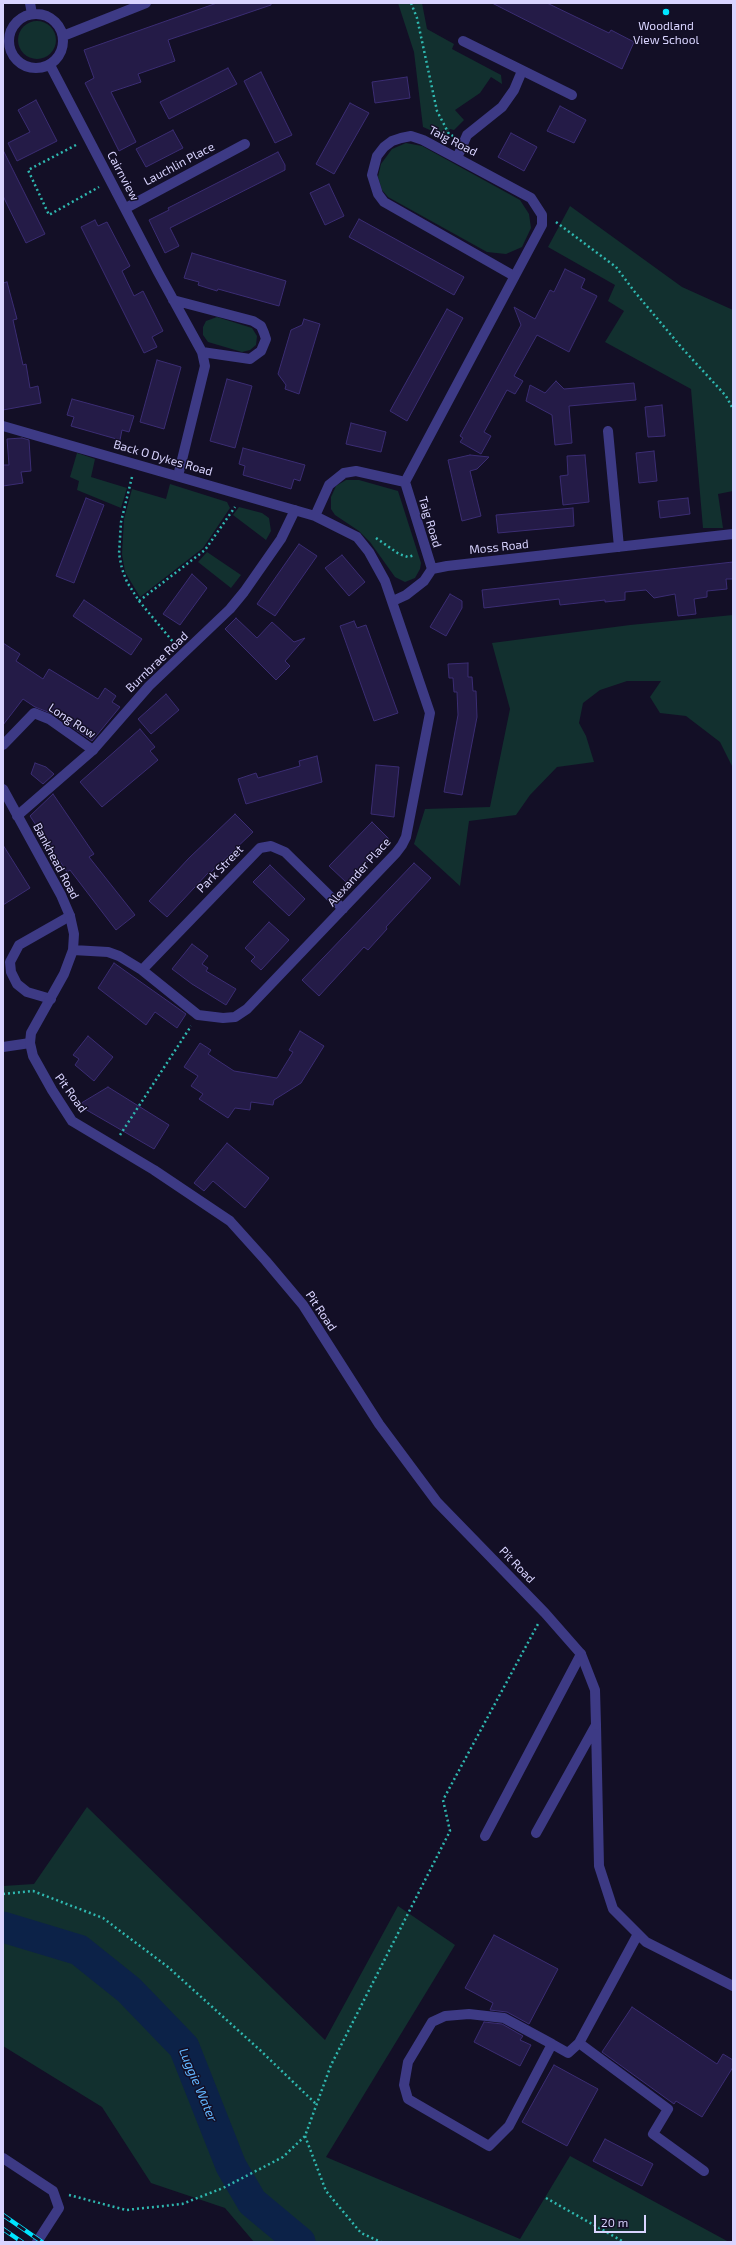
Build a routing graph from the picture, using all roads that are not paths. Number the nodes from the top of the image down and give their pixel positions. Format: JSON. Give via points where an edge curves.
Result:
{"nodes":[{"id":1,"x":30,"y":3,"type":"edge"},
{"id":2,"x":146,"y":3,"type":"edge"},
{"id":3,"x":32,"y":14,"type":"junction"},
{"id":4,"x":6,"y":31,"type":"edge"},
{"id":5,"x":63,"y":36,"type":"junction"},
{"id":6,"x":463,"y":41,"type":"dead end"},
{"id":7,"x":50,"y":65,"type":"junction"},
{"id":8,"x":522,"y":71,"type":"junction"},
{"id":9,"x":572,"y":95,"type":"dead end"},
{"id":10,"x":245,"y":144,"type":"dead end"},
{"id":11,"x":457,"y":158,"type":"junction"},
{"id":12,"x":126,"y":208,"type":"junction"},
{"id":13,"x":514,"y":276,"type":"junction"},
{"id":14,"x":173,"y":300,"type":"junction"},
{"id":15,"x":202,"y":352,"type":"junction"},
{"id":16,"x":3,"y":426,"type":"edge"},
{"id":17,"x":608,"y":431,"type":"dead end"},
{"id":18,"x":178,"y":476,"type":"junction"},
{"id":19,"x":404,"y":482,"type":"junction"},
{"id":20,"x":295,"y":510,"type":"junction"},
{"id":21,"x":315,"y":516,"type":"junction"},
{"id":22,"x":733,"y":534,"type":"edge"},
{"id":23,"x":619,"y":546,"type":"junction"},
{"id":24,"x":432,"y":569,"type":"junction"},
{"id":25,"x":393,"y":601,"type":"junction"},
{"id":26,"x":3,"y":745,"type":"edge"},
{"id":27,"x":93,"y":750,"type":"junction"},
{"id":28,"x":3,"y":789,"type":"edge"},
{"id":29,"x":17,"y":816,"type":"junction"},
{"id":30,"x":343,"y":909,"type":"junction"},
{"id":31,"x":70,"y":916,"type":"junction"},
{"id":32,"x":73,"y":950,"type":"junction"},
{"id":33,"x":142,"y":970,"type":"junction"},
{"id":34,"x":51,"y":999,"type":"junction"},
{"id":35,"x":30,"y":1043,"type":"junction"},
{"id":36,"x":3,"y":1047,"type":"edge"},
{"id":37,"x":581,"y":1654,"type":"junction"},
{"id":38,"x":596,"y":1725,"type":"junction"},
{"id":39,"x":536,"y":1832,"type":"dead end"},
{"id":40,"x":485,"y":1836,"type":"dead end"},
{"id":41,"x":638,"y":1934,"type":"junction"},
{"id":42,"x":733,"y":1986,"type":"edge"},
{"id":43,"x":579,"y":2043,"type":"junction"},
{"id":44,"x":552,"y":2044,"type":"junction"},
{"id":45,"x":3,"y":2158,"type":"edge"},
{"id":46,"x":704,"y":2171,"type":"dead end"},
{"id":47,"x":37,"y":2242,"type":"edge"}],
"edges":[{"from":1,"to":3,"type":"street"},
{"from":2,"to":5,"type":"street"},
{"from":3,"to":4,"type":"street","via":[[18,20]]},
{"from":3,"to":5,"type":"street","via":[[40,14],[55,22]]},
{"from":4,"to":7,"type":"street","via":[[10,51],[23,65],[32,68]]},
{"from":5,"to":7,"type":"street","via":[[61,52]]},
{"from":6,"to":8,"type":"street"},
{"from":7,"to":12,"type":"street","name":"Cairnview"},
{"from":8,"to":9,"type":"street"},
{"from":8,"to":11,"type":"street","via":[[514,90],[502,107],[473,128],[462,143]]},
{"from":10,"to":12,"type":"street","name":"Lauchlin Place"},
{"from":11,"to":13,"type":"street","name":"Taig Road","via":[[531,198],[542,215],[542,225]]},
{"from":11,"to":13,"type":"street","name":"Taig Road","via":[[411,136],[401,138],[392,141],[377,156],[373,167],[373,182],[378,194],[393,209]]},
{"from":12,"to":14,"type":"street","name":"Cairnview"},
{"from":13,"to":19,"type":"street"},
{"from":14,"to":15,"type":"street","name":"Cairnview"},
{"from":14,"to":15,"type":"street","via":[[253,321],[261,326],[266,339],[262,352],[250,359]]},
{"from":15,"to":18,"type":"street","name":"Cairnview","via":[[205,366]]},
{"from":16,"to":18,"type":"street","name":"Back O Dykes Road"},
{"from":17,"to":23,"type":"street"},
{"from":18,"to":20,"type":"street","name":"Back O Dykes Road"},
{"from":19,"to":21,"type":"street","via":[[356,471],[344,473],[329,485]]},
{"from":19,"to":24,"type":"street","name":"Taig Road"},
{"from":20,"to":21,"type":"street","name":"Back O Dykes Road"},
{"from":20,"to":27,"type":"street","name":"Burnbrae Road","via":[[281,539],[230,609],[149,686]]},
{"from":21,"to":25,"type":"street","name":"Alexander Place","via":[[356,537],[378,566]]},
{"from":22,"to":23,"type":"street","name":"Moss Road"},
{"from":23,"to":24,"type":"street","name":"Moss Road"},
{"from":24,"to":25,"type":"street","via":[[424,581],[406,595]]},
{"from":25,"to":30,"type":"street","name":"Alexander Place","via":[[429,704],[430,720],[406,837],[396,854]]},
{"from":26,"to":27,"type":"street","name":"Long Row","via":[[34,713],[49,719]]},
{"from":27,"to":29,"type":"street","name":"Burnbrae Road"},
{"from":28,"to":29,"type":"street","name":"Bankhead Road"},
{"from":29,"to":31,"type":"street","name":"Bankhead Road"},
{"from":30,"to":33,"type":"street","name":"Alexander Place","via":[[247,1009],[234,1017],[198,1015]]},
{"from":30,"to":33,"type":"street","name":"Park Street","via":[[286,852],[271,846],[260,848]]},
{"from":31,"to":32,"type":"street","name":"Bankhead Road","via":[[74,934]]},
{"from":31,"to":34,"type":"street","via":[[19,945],[10,962],[11,972],[17,984],[27,992]]},
{"from":32,"to":33,"type":"street","via":[[108,952]]},
{"from":32,"to":34,"type":"street"},
{"from":34,"to":35,"type":"street","via":[[31,1033]]},
{"from":35,"to":36,"type":"street"},
{"from":35,"to":37,"type":"street","name":"Pit Road","via":[[41,1073],[72,1120],[230,1221],[303,1305],[379,1424],[437,1502],[545,1613]]},
{"from":37,"to":38,"type":"street","name":"Pit Road","via":[[595,1690]]},
{"from":37,"to":40,"type":"street"},
{"from":38,"to":39,"type":"street"},
{"from":38,"to":41,"type":"street","name":"Pit Road","via":[[600,1866],[613,1909]]},
{"from":41,"to":42,"type":"street","name":"Pit Road","via":[[646,1942]]},
{"from":41,"to":43,"type":"street"},
{"from":43,"to":44,"type":"street","via":[[568,2053]]},
{"from":43,"to":46,"type":"street","via":[[668,2109],[653,2134]]},
{"from":44,"to":44,"type":"street","via":[[509,2126],[489,2146],[408,2099],[404,2085],[408,2062],[432,2022],[445,2016],[469,2014],[504,2018]]},
{"from":45,"to":47,"type":"street","via":[[53,2191],[59,2208]]}]}
